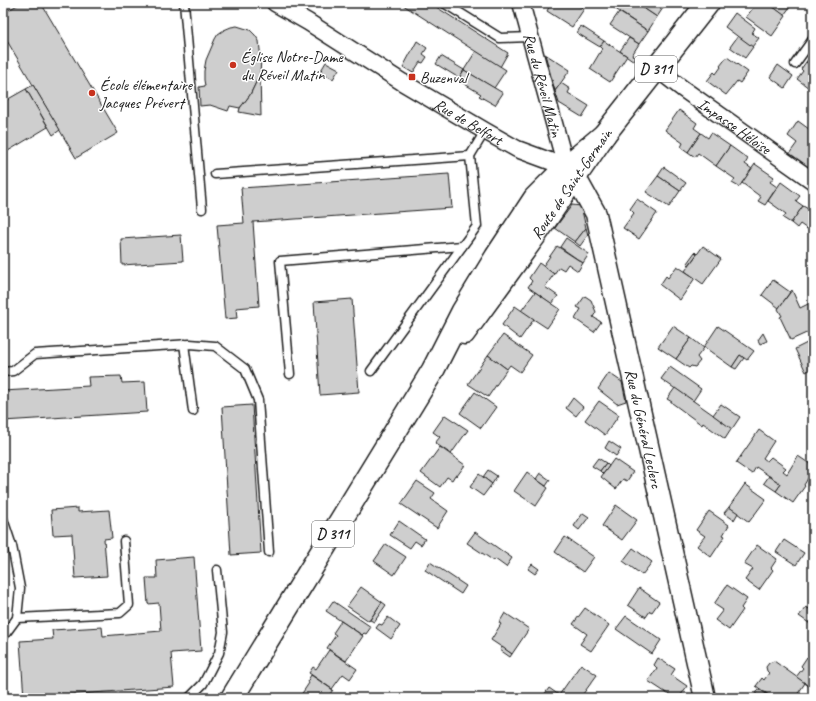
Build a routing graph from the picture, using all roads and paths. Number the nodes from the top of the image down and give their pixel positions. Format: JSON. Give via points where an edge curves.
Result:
{"nodes":[{"id":1,"x":184,"y":3,"type":"edge"},
{"id":2,"x":275,"y":3,"type":"edge"},
{"id":3,"x":444,"y":3,"type":"edge"},
{"id":4,"x":521,"y":3,"type":"edge"},
{"id":5,"x":708,"y":3,"type":"edge"},
{"id":6,"x":530,"y":37,"type":"junction"},
{"id":7,"x":813,"y":39,"type":"edge"},
{"id":8,"x":794,"y":64,"type":"dead end"},
{"id":9,"x":657,"y":69,"type":"junction"},
{"id":10,"x":484,"y":131,"type":"junction"},
{"id":11,"x":470,"y":156,"type":"junction"},
{"id":12,"x":571,"y":172,"type":"junction"},
{"id":13,"x":215,"y":174,"type":"dead end"},
{"id":14,"x":813,"y":181,"type":"edge"},
{"id":15,"x":202,"y":209,"type":"dead end"},
{"id":16,"x":462,"y":246,"type":"junction"},
{"id":17,"x":184,"y":344,"type":"junction"},
{"id":18,"x":433,"y":370,"type":"junction"},
{"id":19,"x":371,"y":371,"type":"dead end"},
{"id":20,"x":3,"y":372,"type":"edge"},
{"id":21,"x":290,"y":374,"type":"dead end"},
{"id":22,"x":193,"y":411,"type":"dead end"},
{"id":23,"x":3,"y":519,"type":"edge"},
{"id":24,"x":124,"y":541,"type":"dead end"},
{"id":25,"x":269,"y":552,"type":"dead end"},
{"id":26,"x":217,"y":570,"type":"dead end"},
{"id":27,"x":17,"y":618,"type":"junction"},
{"id":28,"x":3,"y":637,"type":"edge"},
{"id":29,"x":189,"y":698,"type":"edge"},
{"id":30,"x":232,"y":698,"type":"edge"},
{"id":31,"x":705,"y":698,"type":"edge"}],
"edges":[{"from":1,"to":15,"type":"lane"},
{"from":2,"to":10,"type":"street","name":"Rue de Belfort"},
{"from":3,"to":6,"type":"lane","via":[[500,38]]},
{"from":4,"to":6,"type":"street","name":"Rue du Réveil Matin"},
{"from":5,"to":9,"type":"main road","number":"D 311"},
{"from":6,"to":12,"type":"street","name":"Rue du Réveil Matin"},
{"from":7,"to":8,"type":"lane"},
{"from":9,"to":12,"type":"main road","name":"Route de Saint-Germain","number":"D 311"},
{"from":9,"to":14,"type":"street","name":"Impasse Héloïse","via":[[682,90]]},
{"from":10,"to":11,"type":"lane"},
{"from":10,"to":12,"type":"street","name":"Rue de Belfort","via":[[517,149]]},
{"from":11,"to":13,"type":"lane"},
{"from":11,"to":16,"type":"lane","via":[[477,226]]},
{"from":12,"to":18,"type":"main road","name":"Route de Saint-Germain","number":"D 311","via":[[552,210],[536,234],[474,321]]},
{"from":12,"to":18,"type":"main road","name":"Route de Saint-Germain","number":"D 311","via":[[535,198],[463,311]]},
{"from":12,"to":31,"type":"street","name":"Rue du Général Leclerc","via":[[596,214]]},
{"from":16,"to":19,"type":"lane"},
{"from":16,"to":21,"type":"lane","via":[[280,261]]},
{"from":17,"to":20,"type":"lane","via":[[35,354],[13,371]]},
{"from":17,"to":22,"type":"lane"},
{"from":17,"to":25,"type":"lane","via":[[216,346],[245,369],[258,400]]},
{"from":18,"to":30,"type":"main road","name":"Route de Saint-Germain","number":"D 311"},
{"from":23,"to":27,"type":"lane","via":[[12,546],[20,588]]},
{"from":24,"to":27,"type":"lane","via":[[129,605],[120,613]]},
{"from":26,"to":29,"type":"lane","via":[[223,632],[219,653],[203,684]]},
{"from":27,"to":28,"type":"lane"}]}
